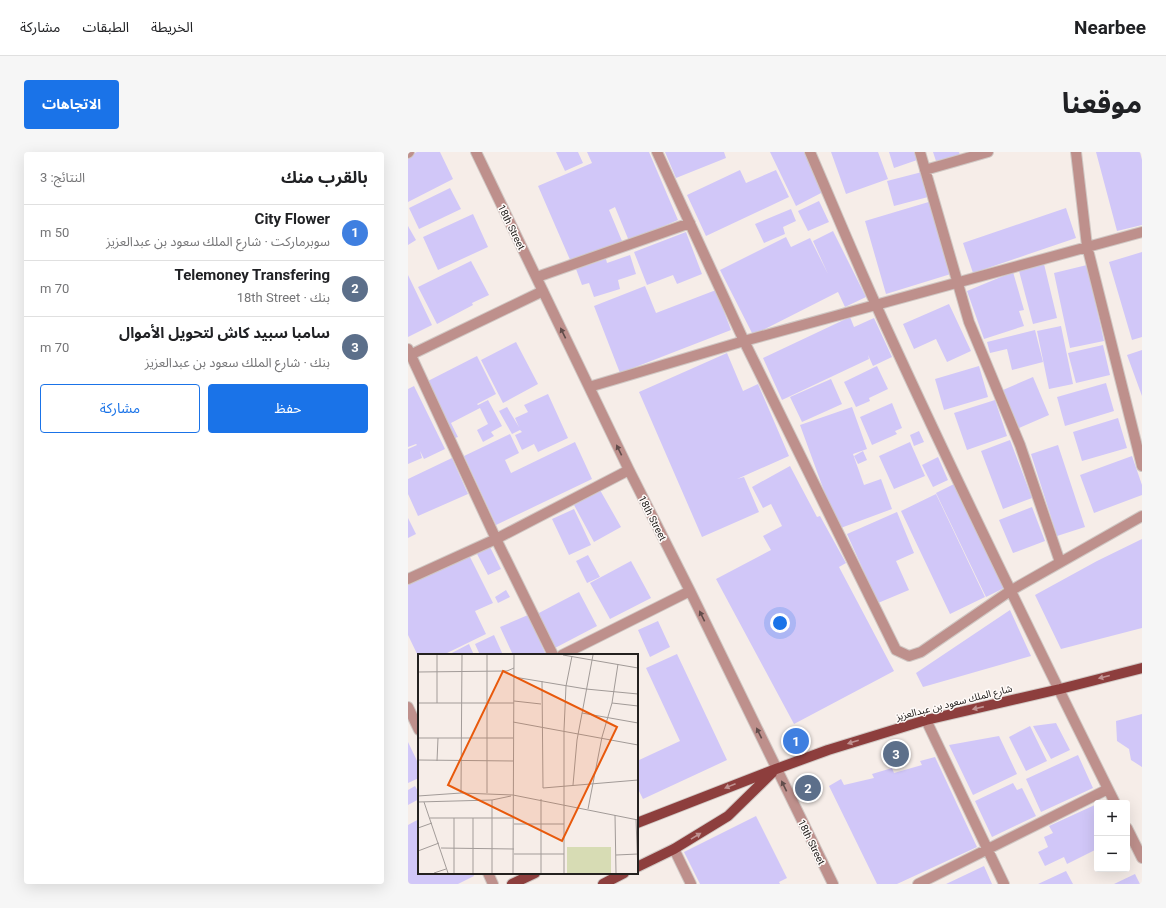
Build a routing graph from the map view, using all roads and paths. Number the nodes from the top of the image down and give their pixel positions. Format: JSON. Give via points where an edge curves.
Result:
{"nodes":[{"id":1,"x":477,"y":152,"type":"edge"},
{"id":2,"x":657,"y":152,"type":"edge"},
{"id":3,"x":810,"y":152,"type":"edge"},
{"id":4,"x":920,"y":152,"type":"edge"},
{"id":5,"x":988,"y":152,"type":"edge"},
{"id":6,"x":1076,"y":152,"type":"edge"},
{"id":7,"x":925,"y":170,"type":"junction"},
{"id":8,"x":690,"y":223,"type":"junction"},
{"id":9,"x":1142,"y":232,"type":"edge"},
{"id":10,"x":1087,"y":246,"type":"junction"},
{"id":11,"x":537,"y":277,"type":"junction"},
{"id":12,"x":958,"y":281,"type":"junction"},
{"id":13,"x":543,"y":291,"type":"junction"},
{"id":14,"x":875,"y":304,"type":"junction"},
{"id":15,"x":744,"y":341,"type":"junction"},
{"id":16,"x":409,"y":353,"type":"edge"},
{"id":17,"x":589,"y":387,"type":"junction"},
{"id":18,"x":1142,"y":466,"type":"edge"},
{"id":19,"x":629,"y":470,"type":"junction"},
{"id":20,"x":1142,"y":516,"type":"edge"},
{"id":21,"x":496,"y":539,"type":"junction"},
{"id":22,"x":1060,"y":562,"type":"junction"},
{"id":23,"x":408,"y":579,"type":"edge"},
{"id":24,"x":690,"y":591,"type":"junction"},
{"id":25,"x":1010,"y":591,"type":"junction"},
{"id":26,"x":553,"y":654,"type":"edge"},
{"id":27,"x":564,"y":654,"type":"edge"},
{"id":28,"x":1142,"y":668,"type":"edge"},
{"id":29,"x":1060,"y":689,"type":"junction"},
{"id":30,"x":408,"y":707,"type":"edge"},
{"id":31,"x":414,"y":720,"type":"edge"},
{"id":32,"x":926,"y":720,"type":"junction"},
{"id":33,"x":776,"y":769,"type":"junction"},
{"id":34,"x":1108,"y":789,"type":"junction"},
{"id":35,"x":1114,"y":800,"type":"edge"},
{"id":36,"x":638,"y":824,"type":"edge"},
{"id":37,"x":1130,"y":834,"type":"edge"},
{"id":38,"x":674,"y":849,"type":"junction"},
{"id":39,"x":987,"y":849,"type":"junction"},
{"id":40,"x":1142,"y":858,"type":"edge"},
{"id":41,"x":638,"y":867,"type":"edge"},
{"id":42,"x":488,"y":874,"type":"edge"},
{"id":43,"x":533,"y":874,"type":"edge"},
{"id":44,"x":622,"y":874,"type":"edge"},
{"id":45,"x":493,"y":884,"type":"edge"},
{"id":46,"x":512,"y":884,"type":"edge"},
{"id":47,"x":603,"y":884,"type":"edge"},
{"id":48,"x":691,"y":884,"type":"edge"},
{"id":49,"x":833,"y":884,"type":"edge"},
{"id":50,"x":918,"y":884,"type":"edge"},
{"id":51,"x":1004,"y":884,"type":"edge"}],
"edges":[{"from":1,"to":11,"type":"street","name":"18th Street"},
{"from":2,"to":8,"type":"street"},
{"from":3,"to":14,"type":"street"},
{"from":4,"to":7,"type":"street"},
{"from":5,"to":7,"type":"street"},
{"from":6,"to":10,"type":"street"},
{"from":7,"to":12,"type":"street"},
{"from":8,"to":11,"type":"street"},
{"from":8,"to":15,"type":"street"},
{"from":9,"to":10,"type":"street"},
{"from":10,"to":12,"type":"street"},
{"from":10,"to":18,"type":"street"},
{"from":11,"to":13,"type":"street","name":"18th Street"},
{"from":12,"to":14,"type":"street"},
{"from":12,"to":22,"type":"street","via":[[969,322],[1020,445]]},
{"from":13,"to":16,"type":"street"},
{"from":17,"to":13,"type":"street","name":"18th Street","one_way":true},
{"from":14,"to":15,"type":"street"},
{"from":14,"to":25,"type":"street"},
{"from":15,"to":17,"type":"street"},
{"from":15,"to":25,"type":"street","via":[[896,650],[909,656],[921,652]]},
{"from":16,"to":21,"type":"street"},
{"from":19,"to":17,"type":"street","name":"18th Street","one_way":true},
{"from":19,"to":21,"type":"street"},
{"from":19,"to":24,"type":"street","name":"18th Street"},
{"from":20,"to":22,"type":"street"},
{"from":21,"to":23,"type":"street"},
{"from":21,"to":26,"type":"street"},
{"from":22,"to":25,"type":"street"},
{"from":24,"to":27,"type":"street"},
{"from":33,"to":24,"type":"street","name":"18th Street","one_way":true},
{"from":25,"to":29,"type":"street"},
{"from":28,"to":29,"type":"main road","name":"شارع الملك سعود بن عبدالعزيز","one_way":true},
{"from":29,"to":32,"type":"main road","name":"شارع الملك سعود بن عبدالعزيز","one_way":true},
{"from":29,"to":34,"type":"street"},
{"from":30,"to":31,"type":"street"},
{"from":32,"to":33,"type":"main road","name":"شارع الملك سعود بن عبدالعزيز","one_way":true},
{"from":32,"to":39,"type":"street"},
{"from":33,"to":36,"type":"main road","name":"شارع الملك سعود بن عبدالعزيز","one_way":true},
{"from":38,"to":33,"type":"main road","name":"شارع الملك سعود بن عبدالعزيز","one_way":true,"via":[[728,816]]},
{"from":49,"to":33,"type":"street","name":"18th Street","one_way":true},
{"from":34,"to":35,"type":"street"},
{"from":34,"to":39,"type":"street"},
{"from":37,"to":40,"type":"street"},
{"from":38,"to":41,"type":"main road","name":"شارع الملك سعود بن عبدالعزيز"},
{"from":38,"to":48,"type":"street"},
{"from":39,"to":50,"type":"street"},
{"from":39,"to":51,"type":"street"},
{"from":42,"to":45,"type":"street"},
{"from":43,"to":46,"type":"main road"},
{"from":44,"to":47,"type":"main road"}]}
